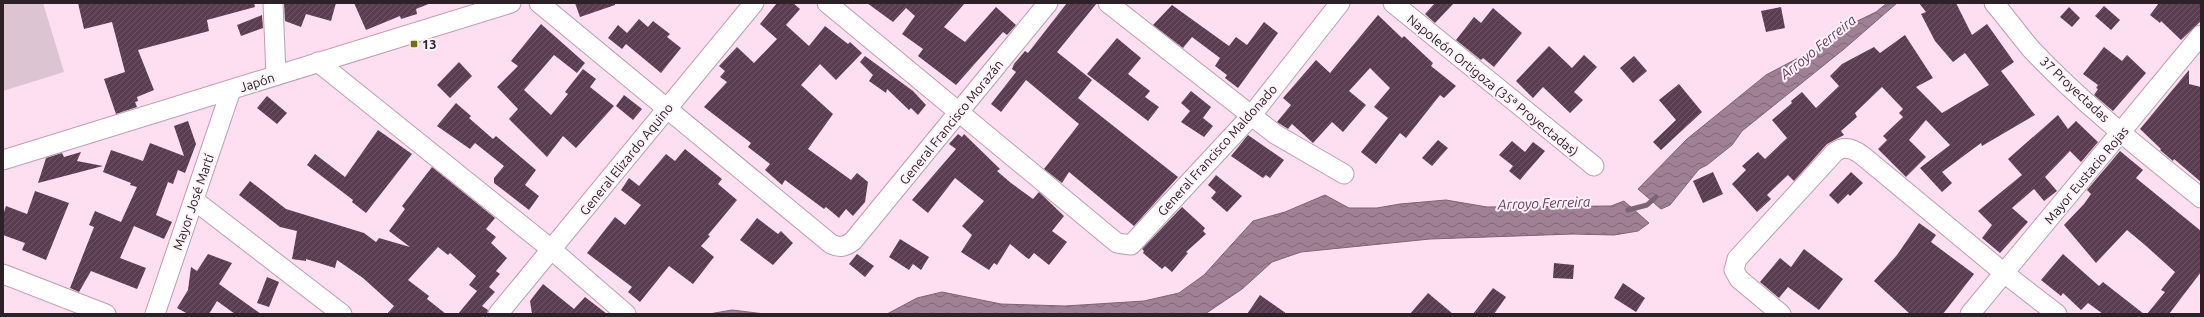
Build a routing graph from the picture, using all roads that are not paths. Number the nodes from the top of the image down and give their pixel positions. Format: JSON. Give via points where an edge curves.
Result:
{"nodes":[{"id":1,"x":273,"y":3,"type":"edge"},
{"id":2,"x":511,"y":3,"type":"edge"},
{"id":3,"x":539,"y":3,"type":"edge"},
{"id":4,"x":754,"y":3,"type":"edge"},
{"id":5,"x":826,"y":3,"type":"edge"},
{"id":6,"x":1048,"y":3,"type":"edge"},
{"id":7,"x":1108,"y":3,"type":"edge"},
{"id":8,"x":1340,"y":3,"type":"edge"},
{"id":9,"x":1393,"y":3,"type":"edge"},
{"id":10,"x":1994,"y":3,"type":"edge"},
{"id":11,"x":2201,"y":35,"type":"edge"},
{"id":12,"x":318,"y":62,"type":"junction"},
{"id":13,"x":276,"y":76,"type":"junction"},
{"id":14,"x":232,"y":90,"type":"junction"},
{"id":15,"x":667,"y":108,"type":"junction"},
{"id":16,"x":959,"y":112,"type":"junction"},
{"id":17,"x":1251,"y":116,"type":"junction"},
{"id":18,"x":2122,"y":133,"type":"junction"},
{"id":19,"x":3,"y":160,"type":"edge"},
{"id":20,"x":1594,"y":166,"type":"dead end"},
{"id":21,"x":1344,"y":174,"type":"dead end"},
{"id":22,"x":2201,"y":198,"type":"edge"},
{"id":23,"x":194,"y":200,"type":"junction"},
{"id":24,"x":551,"y":249,"type":"junction"},
{"id":25,"x":2004,"y":273,"type":"junction"},
{"id":26,"x":3,"y":274,"type":"edge"},
{"id":27,"x":106,"y":314,"type":"edge"},
{"id":28,"x":155,"y":314,"type":"edge"},
{"id":29,"x":342,"y":314,"type":"edge"},
{"id":30,"x":498,"y":314,"type":"edge"},
{"id":31,"x":626,"y":314,"type":"edge"},
{"id":32,"x":1781,"y":314,"type":"edge"},
{"id":33,"x":1970,"y":314,"type":"edge"},
{"id":34,"x":2057,"y":314,"type":"edge"}],
"edges":[{"from":1,"to":13,"type":"street"},
{"from":2,"to":12,"type":"street","name":"Japón"},
{"from":3,"to":15,"type":"street"},
{"from":4,"to":15,"type":"street","name":"General Elizardo Aquino"},
{"from":5,"to":16,"type":"street"},
{"from":6,"to":16,"type":"street","name":"General Francisco Morazán"},
{"from":7,"to":17,"type":"street"},
{"from":8,"to":17,"type":"street","name":"General Francisco Maldonado"},
{"from":9,"to":20,"type":"street","name":"Napoleón Ortigoza (35ª Proyectadas)"},
{"from":10,"to":18,"type":"street","name":"37 Proyectadas","via":[[2032,49]]},
{"from":11,"to":18,"type":"street","name":"Mayor Eustacio Rojas"},
{"from":12,"to":13,"type":"street","name":"Japón"},
{"from":12,"to":24,"type":"street"},
{"from":13,"to":14,"type":"street","name":"Japón"},
{"from":14,"to":19,"type":"street","name":"Japón"},
{"from":14,"to":23,"type":"street","name":"Mayor José Martí"},
{"from":15,"to":16,"type":"street","name":"General Francisco Morazán","via":[[831,244],[839,247],[853,241]]},
{"from":15,"to":24,"type":"street","name":"General Elizardo Aquino"},
{"from":16,"to":17,"type":"street","name":"General Francisco Maldonado","via":[[1117,243],[1131,245]]},
{"from":17,"to":21,"type":"street","via":[[1275,134]]},
{"from":18,"to":22,"type":"street","name":"37 Proyectadas"},
{"from":18,"to":25,"type":"street","name":"Mayor Eustacio Rojas"},
{"from":23,"to":28,"type":"street","name":"Mayor José Martí"},
{"from":23,"to":29,"type":"street"},
{"from":24,"to":30,"type":"street","name":"General Elizardo Aquino"},
{"from":24,"to":31,"type":"street"},
{"from":25,"to":32,"type":"street","via":[[1863,156],[1855,150],[1841,148],[1736,259],[1734,270],[1739,280]]},
{"from":25,"to":33,"type":"street","name":"Mayor Eustacio Rojas"},
{"from":25,"to":34,"type":"street"},
{"from":26,"to":27,"type":"street"}]}
